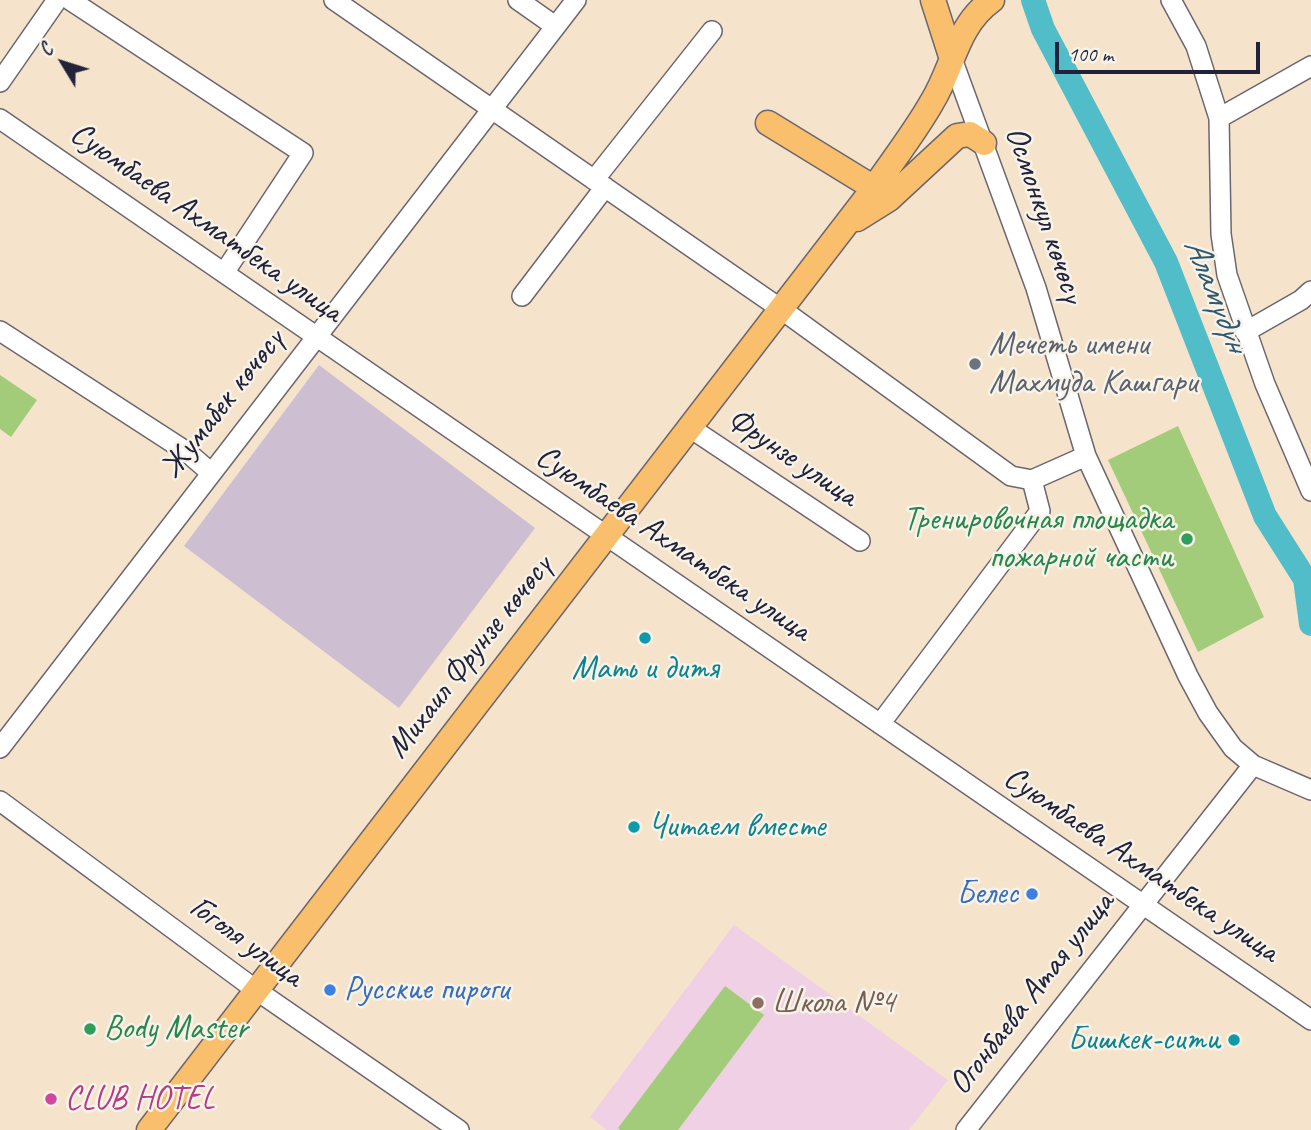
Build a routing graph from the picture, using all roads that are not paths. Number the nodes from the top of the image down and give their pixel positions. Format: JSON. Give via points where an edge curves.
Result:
{"nodes":[{"id":1,"x":57,"y":0,"type":"edge"},
{"id":2,"x":70,"y":0,"type":"edge"},
{"id":3,"x":334,"y":0,"type":"edge"},
{"id":4,"x":518,"y":0,"type":"edge"},
{"id":5,"x":576,"y":0,"type":"edge"},
{"id":6,"x":933,"y":0,"type":"edge"},
{"id":7,"x":992,"y":0,"type":"edge"},
{"id":8,"x":1171,"y":0,"type":"edge"},
{"id":9,"x":555,"y":26,"type":"junction"},
{"id":10,"x":712,"y":31,"type":"dead end"},
{"id":11,"x":951,"y":56,"type":"junction"},
{"id":12,"x":1311,"y":66,"type":"edge"},
{"id":13,"x":0,"y":82,"type":"edge"},
{"id":14,"x":490,"y":110,"type":"junction"},
{"id":15,"x":1219,"y":118,"type":"junction"},
{"id":16,"x":0,"y":119,"type":"edge"},
{"id":17,"x":768,"y":123,"type":"dead end"},
{"id":18,"x":984,"y":143,"type":"junction"},
{"id":19,"x":599,"y":183,"type":"junction"},
{"id":20,"x":874,"y":188,"type":"junction"},
{"id":21,"x":845,"y":226,"type":"junction"},
{"id":22,"x":224,"y":273,"type":"junction"},
{"id":23,"x":1311,"y":291,"type":"edge"},
{"id":24,"x":522,"y":296,"type":"dead end"},
{"id":25,"x":780,"y":309,"type":"junction"},
{"id":26,"x":0,"y":331,"type":"edge"},
{"id":27,"x":1245,"y":332,"type":"junction"},
{"id":28,"x":315,"y":336,"type":"junction"},
{"id":29,"x":689,"y":427,"type":"junction"},
{"id":30,"x":1086,"y":456,"type":"junction"},
{"id":31,"x":210,"y":472,"type":"junction"},
{"id":32,"x":1032,"y":480,"type":"junction"},
{"id":33,"x":1311,"y":491,"type":"edge"},
{"id":34,"x":606,"y":536,"type":"junction"},
{"id":35,"x":860,"y":541,"type":"dead end"},
{"id":36,"x":880,"y":724,"type":"junction"},
{"id":37,"x":0,"y":748,"type":"edge"},
{"id":38,"x":1253,"y":765,"type":"junction"},
{"id":39,"x":1311,"y":790,"type":"edge"},
{"id":40,"x":0,"y":801,"type":"edge"},
{"id":41,"x":1142,"y":904,"type":"junction"},
{"id":42,"x":256,"y":990,"type":"junction"},
{"id":43,"x":1311,"y":1020,"type":"edge"},
{"id":44,"x":149,"y":1130,"type":"edge"},
{"id":45,"x":459,"y":1130,"type":"edge"},
{"id":46,"x":966,"y":1130,"type":"edge"}],
"edges":[{"from":1,"to":13,"type":"street"},
{"from":2,"to":22,"type":"street","via":[[303,153]]},
{"from":3,"to":14,"type":"street"},
{"from":4,"to":9,"type":"street"},
{"from":5,"to":9,"type":"street","name":"Жумабек көчөсү"},
{"from":6,"to":11,"type":"main road","name":"Осмонкул көчөсү"},
{"from":7,"to":11,"type":"main road","name":"Михаил Фрунзе көчөсү","via":[[970,19]]},
{"from":8,"to":15,"type":"street","via":[[1196,46]]},
{"from":9,"to":14,"type":"street","name":"Жумабек көчөсү"},
{"from":10,"to":19,"type":"street"},
{"from":11,"to":18,"type":"street","name":"Осмонкул көчөсү"},
{"from":11,"to":20,"type":"main road","name":"Михаил Фрунзе көчөсү","via":[[934,100]]},
{"from":12,"to":15,"type":"street"},
{"from":14,"to":19,"type":"street"},
{"from":14,"to":28,"type":"street","name":"Жумабек көчөсү"},
{"from":15,"to":27,"type":"street","via":[[1221,234],[1227,275]]},
{"from":16,"to":22,"type":"street","name":"Суюмбаева Ахматбека улица"},
{"from":17,"to":20,"type":"main road"},
{"from":18,"to":21,"type":"main road","name":"Михаил Фрунзе көчөсү","via":[[970,134],[957,136],[889,199]]},
{"from":18,"to":30,"type":"street","name":"Осмонкул көчөсү","via":[[1036,288]]},
{"from":19,"to":24,"type":"street"},
{"from":19,"to":25,"type":"street"},
{"from":20,"to":21,"type":"main road","name":"Михаил Фрунзе көчөсү"},
{"from":21,"to":25,"type":"main road","name":"Михаил Фрунзе көчөсү"},
{"from":22,"to":28,"type":"street","name":"Суюмбаева Ахматбека улица"},
{"from":23,"to":27,"type":"street"},
{"from":25,"to":29,"type":"main road","name":"Михаил Фрунзе көчөсү"},
{"from":25,"to":32,"type":"street","via":[[1011,476]]},
{"from":26,"to":31,"type":"street","via":[[187,452]]},
{"from":27,"to":33,"type":"street"},
{"from":28,"to":31,"type":"street","name":"Жумабек көчөсү"},
{"from":28,"to":34,"type":"street","name":"Суюмбаева Ахматбека улица"},
{"from":29,"to":34,"type":"main road","name":"Михаил Фрунзе көчөсү"},
{"from":29,"to":35,"type":"street","name":"Фрунзе улица"},
{"from":30,"to":32,"type":"street"},
{"from":30,"to":38,"type":"street","name":"Осмонкул көчөсү","via":[[1208,713],[1233,748]]},
{"from":31,"to":37,"type":"street","name":"Жумабек көчөсү"},
{"from":32,"to":36,"type":"street","via":[[1041,511]]},
{"from":34,"to":36,"type":"street","name":"Суюмбаева Ахматбека улица"},
{"from":34,"to":42,"type":"main road","name":"Михаил Фрунзе көчөсү"},
{"from":36,"to":41,"type":"street","name":"Суюмбаева Ахматбека улица"},
{"from":38,"to":39,"type":"street","name":"Осмонкул көчөсү"},
{"from":38,"to":41,"type":"street","name":"Огонбаева Атая улица"},
{"from":40,"to":42,"type":"street","name":"Гоголя улица"},
{"from":41,"to":43,"type":"street","name":"Суюмбаева Ахматбека улица"},
{"from":41,"to":46,"type":"street","name":"Огонбаева Атая улица"},
{"from":42,"to":44,"type":"main road","name":"Михаил Фрунзе көчөсү"},
{"from":42,"to":45,"type":"street","name":"Гоголя улица"}]}
